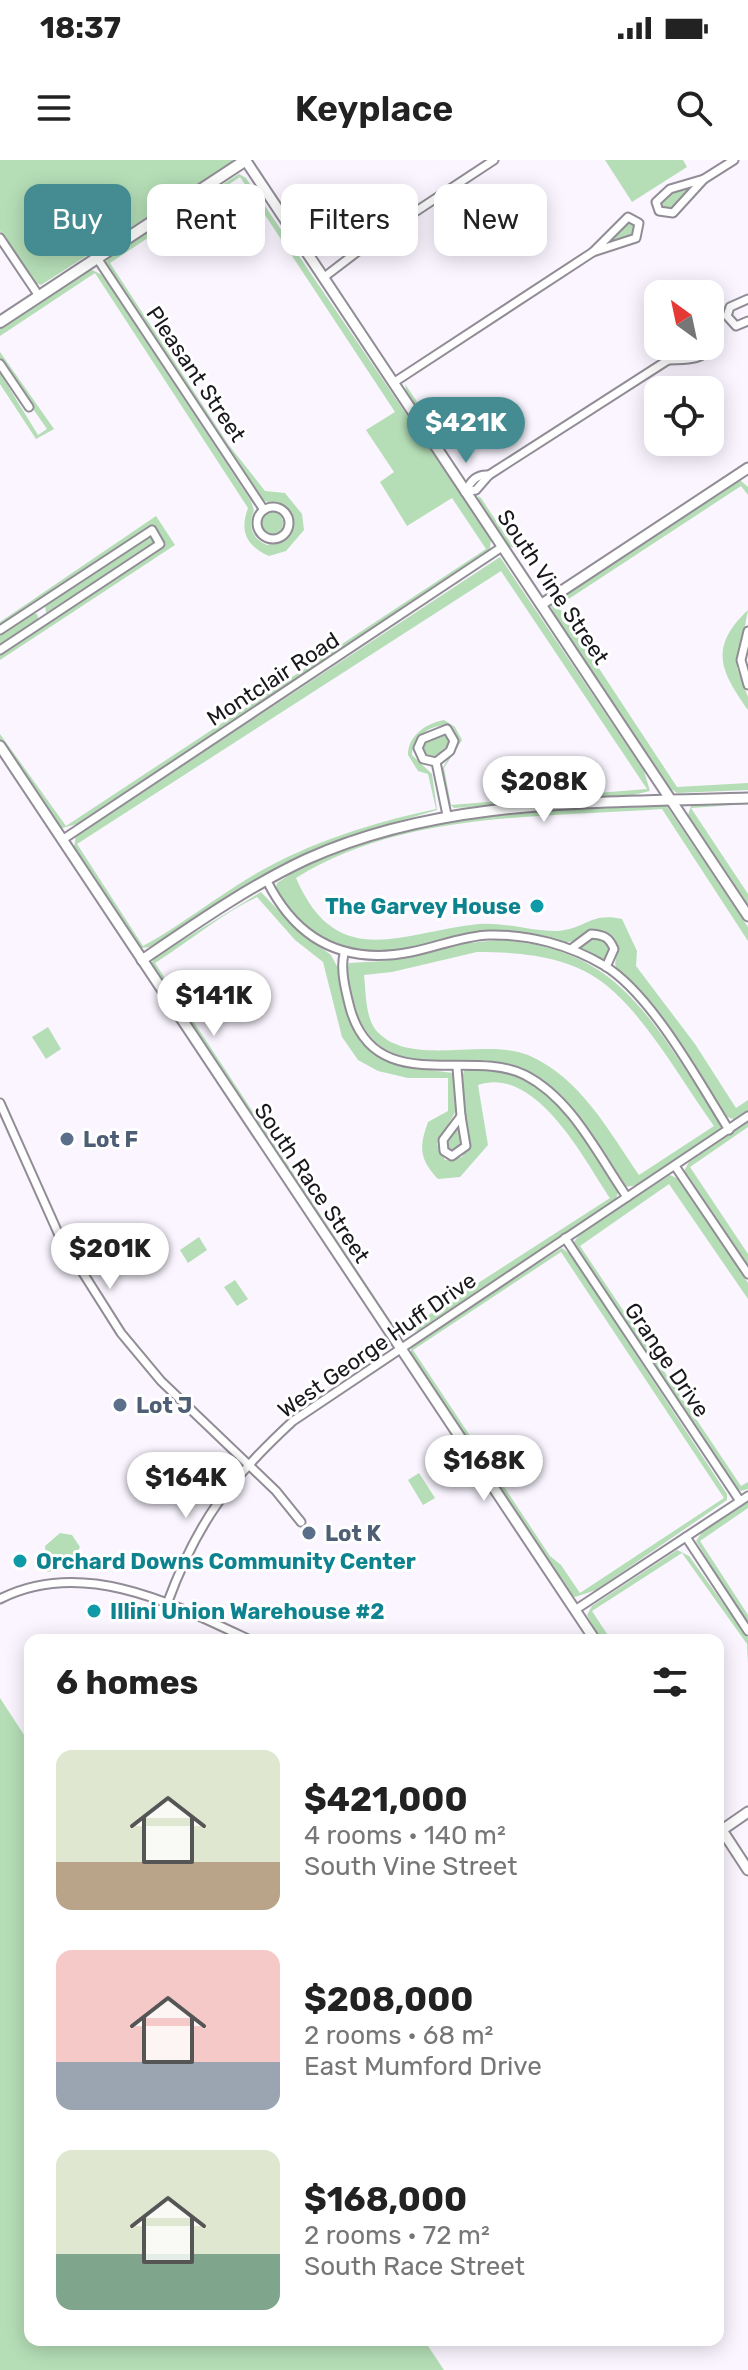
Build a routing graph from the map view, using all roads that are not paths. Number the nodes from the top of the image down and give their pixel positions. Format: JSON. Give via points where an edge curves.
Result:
{"nodes":[{"id":1,"x":246,"y":160,"type":"edge"},
{"id":2,"x":494,"y":160,"type":"edge"},
{"id":3,"x":734,"y":160,"type":"edge"},
{"id":4,"x":704,"y":179,"type":"junction"},
{"id":5,"x":0,"y":238,"type":"edge"},
{"id":6,"x":593,"y":252,"type":"junction"},
{"id":7,"x":97,"y":258,"type":"junction"},
{"id":8,"x":323,"y":278,"type":"junction"},
{"id":9,"x":39,"y":296,"type":"junction"},
{"id":10,"x":748,"y":299,"type":"edge"},
{"id":11,"x":748,"y":321,"type":"edge"},
{"id":12,"x":0,"y":322,"type":"edge"},
{"id":13,"x":668,"y":360,"type":"edge"},
{"id":14,"x":0,"y":364,"type":"edge"},
{"id":15,"x":393,"y":383,"type":"junction"},
{"id":16,"x":29,"y":407,"type":"dead end"},
{"id":17,"x":747,"y":472,"type":"edge"},
{"id":18,"x":465,"y":492,"type":"junction"},
{"id":19,"x":264,"y":510,"type":"junction"},
{"id":20,"x":502,"y":547,"type":"junction"},
{"id":21,"x":542,"y":604,"type":"junction"},
{"id":22,"x":37,"y":606,"type":"junction"},
{"id":23,"x":46,"y":620,"type":"junction"},
{"id":24,"x":0,"y":630,"type":"edge"},
{"id":25,"x":748,"y":631,"type":"edge"},
{"id":26,"x":0,"y":650,"type":"edge"},
{"id":27,"x":748,"y":685,"type":"edge"},
{"id":28,"x":0,"y":746,"type":"edge"},
{"id":29,"x":436,"y":762,"type":"junction"},
{"id":30,"x":748,"y":798,"type":"edge"},
{"id":31,"x":670,"y":801,"type":"junction"},
{"id":32,"x":447,"y":815,"type":"junction"},
{"id":33,"x":62,"y":840,"type":"junction"},
{"id":34,"x":267,"y":881,"type":"junction"},
{"id":35,"x":748,"y":916,"type":"edge"},
{"id":36,"x":571,"y":949,"type":"junction"},
{"id":37,"x":344,"y":954,"type":"junction"},
{"id":38,"x":142,"y":960,"type":"junction"},
{"id":39,"x":606,"y":967,"type":"junction"},
{"id":40,"x":457,"y":1068,"type":"junction"},
{"id":41,"x":0,"y":1103,"type":"edge"},
{"id":42,"x":461,"y":1116,"type":"junction"},
{"id":43,"x":748,"y":1116,"type":"edge"},
{"id":44,"x":729,"y":1130,"type":"junction"},
{"id":45,"x":675,"y":1166,"type":"junction"},
{"id":46,"x":627,"y":1197,"type":"junction"},
{"id":47,"x":565,"y":1238,"type":"junction"},
{"id":48,"x":748,"y":1274,"type":"edge"},
{"id":49,"x":401,"y":1348,"type":"junction"},
{"id":50,"x":249,"y":1463,"type":"junction"},
{"id":51,"x":748,"y":1496,"type":"edge"},
{"id":52,"x":740,"y":1501,"type":"junction"},
{"id":53,"x":301,"y":1522,"type":"dead end"},
{"id":54,"x":686,"y":1537,"type":"junction"},
{"id":55,"x":0,"y":1599,"type":"edge"},
{"id":56,"x":167,"y":1604,"type":"junction"},
{"id":57,"x":575,"y":1610,"type":"junction"},
{"id":58,"x":748,"y":1631,"type":"edge"},
{"id":59,"x":236,"y":1634,"type":"edge"},
{"id":60,"x":591,"y":1634,"type":"edge"},
{"id":61,"x":748,"y":1812,"type":"edge"},
{"id":62,"x":724,"y":1825,"type":"edge"},
{"id":63,"x":724,"y":1833,"type":"edge"},
{"id":64,"x":748,"y":1870,"type":"edge"}],
"edges":[{"from":1,"to":7,"type":"main road"},
{"from":1,"to":8,"type":"street","name":"South Vine Street"},
{"from":2,"to":8,"type":"street"},
{"from":3,"to":4,"type":"street"},
{"from":4,"to":4,"type":"street","via":[[661,194],[656,202],[659,211],[673,213]]},
{"from":5,"to":9,"type":"street"},
{"from":6,"to":6,"type":"street","via":[[636,238],[639,223],[632,218],[620,222]]},
{"from":6,"to":15,"type":"street"},
{"from":7,"to":9,"type":"main road"},
{"from":7,"to":19,"type":"street","name":"Pleasant Street"},
{"from":8,"to":15,"type":"street","name":"South Vine Street"},
{"from":9,"to":12,"type":"main road"},
{"from":10,"to":11,"type":"street","via":[[730,307],[727,316],[736,326]]},
{"from":13,"to":18,"type":"street","via":[[489,475],[471,481]]},
{"from":14,"to":16,"type":"street"},
{"from":15,"to":18,"type":"street","name":"South Vine Street"},
{"from":17,"to":21,"type":"street"},
{"from":18,"to":20,"type":"street","name":"South Vine Street"},
{"from":19,"to":19,"type":"street","name":"Pleasant Street","via":[[257,523],[261,533],[274,539],[284,534],[287,515],[279,508]]},
{"from":20,"to":21,"type":"street","name":"South Vine Street"},
{"from":20,"to":33,"type":"street","name":"Montclair Road"},
{"from":21,"to":31,"type":"street","name":"South Vine Street"},
{"from":22,"to":23,"type":"street"},
{"from":22,"to":23,"type":"street","via":[[152,530],[160,544]]},
{"from":22,"to":24,"type":"street"},
{"from":23,"to":26,"type":"street"},
{"from":25,"to":27,"type":"street","via":[[741,660]]},
{"from":28,"to":33,"type":"street","name":"South Race Street"},
{"from":29,"to":29,"type":"street","via":[[420,756],[419,744],[434,731],[447,729],[453,746]]},
{"from":29,"to":32,"type":"street"},
{"from":30,"to":31,"type":"street"},
{"from":31,"to":32,"type":"street"},
{"from":31,"to":35,"type":"street","name":"South Vine Street"},
{"from":32,"to":34,"type":"street","via":[[337,847]]},
{"from":33,"to":38,"type":"street","name":"South Race Street"},
{"from":34,"to":37,"type":"street","via":[[296,922]]},
{"from":34,"to":38,"type":"street"},
{"from":36,"to":37,"type":"street","via":[[488,935],[410,952]]},
{"from":36,"to":39,"type":"street"},
{"from":36,"to":39,"type":"street","via":[[591,934],[602,935],[614,949]]},
{"from":37,"to":40,"type":"street","via":[[354,1021],[367,1040],[407,1063]]},
{"from":38,"to":49,"type":"street","name":"South Race Street"},
{"from":39,"to":44,"type":"street","via":[[645,1003]]},
{"from":40,"to":42,"type":"street"},
{"from":40,"to":46,"type":"street","via":[[498,1066],[541,1084],[565,1107]]},
{"from":41,"to":50,"type":"street","via":[[55,1227],[101,1306],[161,1381]]},
{"from":42,"to":42,"type":"street","via":[[466,1146],[452,1156],[444,1151],[443,1140]]},
{"from":43,"to":44,"type":"street","name":"West George Huff Drive"},
{"from":44,"to":45,"type":"street","name":"West George Huff Drive"},
{"from":45,"to":46,"type":"street","name":"West George Huff Drive"},
{"from":45,"to":48,"type":"street"},
{"from":46,"to":47,"type":"street","name":"West George Huff Drive"},
{"from":47,"to":49,"type":"street","name":"West George Huff Drive"},
{"from":47,"to":52,"type":"street","name":"Grange Drive"},
{"from":49,"to":50,"type":"street","name":"West George Huff Drive","via":[[310,1408]]},
{"from":49,"to":57,"type":"street","name":"South Race Street"},
{"from":50,"to":53,"type":"street"},
{"from":50,"to":56,"type":"street","name":"West George Huff Drive","via":[[200,1526]]},
{"from":51,"to":52,"type":"street"},
{"from":52,"to":54,"type":"street"},
{"from":54,"to":57,"type":"street"},
{"from":54,"to":58,"type":"street"},
{"from":55,"to":56,"type":"street","via":[[40,1585],[80,1581]]},
{"from":56,"to":59,"type":"street"},
{"from":57,"to":60,"type":"street","name":"South Race Street"},
{"from":61,"to":62,"type":"street"},
{"from":63,"to":64,"type":"street"}]}
